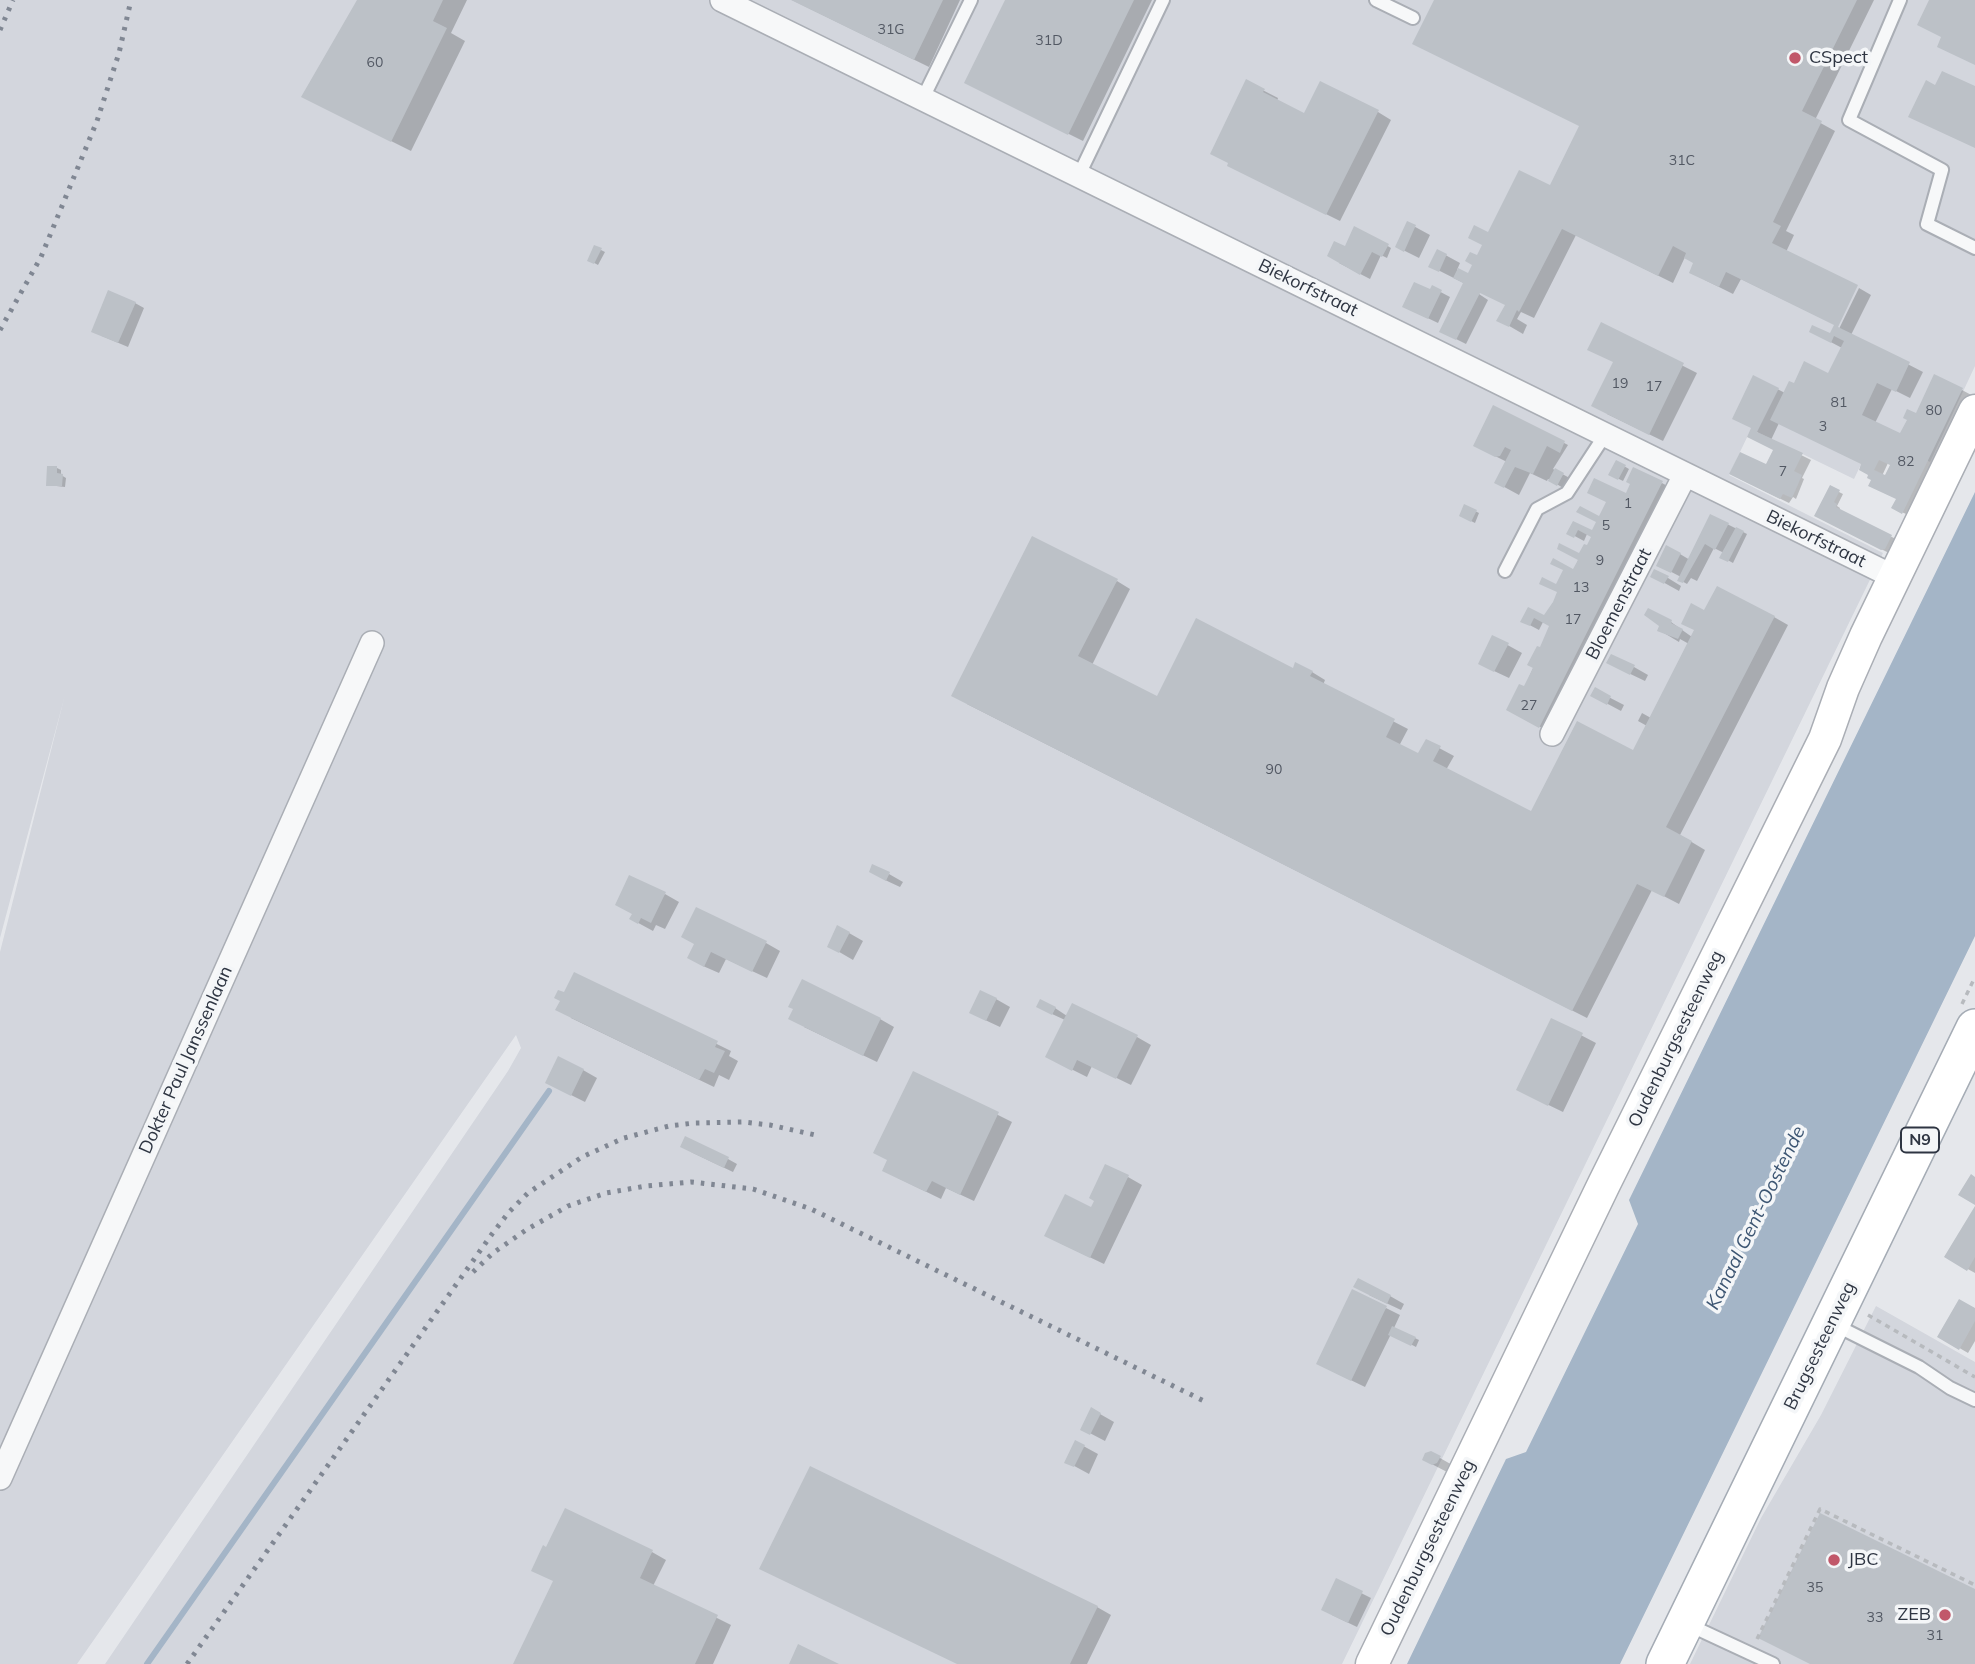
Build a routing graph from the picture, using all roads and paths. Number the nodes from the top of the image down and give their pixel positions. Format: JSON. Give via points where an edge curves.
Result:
{"nodes":[{"id":1,"x":722,"y":0,"type":"edge"},
{"id":2,"x":971,"y":0,"type":"edge"},
{"id":3,"x":1163,"y":0,"type":"edge"},
{"id":4,"x":1376,"y":0,"type":"edge"},
{"id":5,"x":1900,"y":0,"type":"edge"},
{"id":6,"x":1413,"y":18,"type":"dead end"},
{"id":7,"x":923,"y":98,"type":"junction"},
{"id":8,"x":1079,"y":175,"type":"junction"},
{"id":9,"x":1975,"y":248,"type":"edge"},
{"id":10,"x":1975,"y":411,"type":"edge"},
{"id":11,"x":1605,"y":435,"type":"junction"},
{"id":12,"x":1685,"y":475,"type":"junction"},
{"id":13,"x":1505,"y":571,"type":"dead end"},
{"id":14,"x":1894,"y":577,"type":"junction"},
{"id":15,"x":372,"y":643,"type":"dead end"},
{"id":16,"x":1552,"y":734,"type":"dead end"},
{"id":17,"x":1975,"y":1028,"type":"edge"},
{"id":18,"x":1837,"y":1311,"type":"junction"},
{"id":19,"x":1975,"y":1377,"type":"edge"},
{"id":20,"x":1975,"y":1400,"type":"edge"},
{"id":21,"x":0,"y":1478,"type":"edge"},
{"id":22,"x":1975,"y":1585,"type":"edge"},
{"id":23,"x":1684,"y":1622,"type":"junction"},
{"id":24,"x":1750,"y":1653,"type":"junction"},
{"id":25,"x":1372,"y":1664,"type":"edge"},
{"id":26,"x":1665,"y":1664,"type":"edge"},
{"id":27,"x":1773,"y":1664,"type":"edge"}],
"edges":[{"from":1,"to":7,"type":"street","name":"Biekorfstraat"},
{"from":2,"to":7,"type":"lane"},
{"from":3,"to":8,"type":"lane"},
{"from":4,"to":6,"type":"lane"},
{"from":5,"to":9,"type":"lane","via":[[1849,120],[1942,170],[1927,224]]},
{"from":7,"to":8,"type":"street","name":"Biekorfstraat"},
{"from":8,"to":11,"type":"street","name":"Biekorfstraat"},
{"from":10,"to":14,"type":"street","name":"Oudenburgsesteenweg"},
{"from":11,"to":12,"type":"street","name":"Biekorfstraat"},
{"from":11,"to":13,"type":"lane","via":[[1567,493],[1537,509]]},
{"from":12,"to":14,"type":"street","name":"Biekorfstraat"},
{"from":12,"to":16,"type":"street","name":"Bloemenstraat"},
{"from":14,"to":25,"type":"street","name":"Oudenburgsesteenweg","via":[[1825,738]]},
{"from":15,"to":21,"type":"street","name":"Dokter Paul Janssenlaan"},
{"from":17,"to":18,"type":"main road","name":"Brugsesteenweg","number":"N9"},
{"from":18,"to":19,"type":"path"},
{"from":18,"to":20,"type":"lane"},
{"from":18,"to":23,"type":"main road","name":"Brugsesteenweg","number":"N9"},
{"from":22,"to":24,"type":"path","via":[[1820,1509]]},
{"from":23,"to":24,"type":"lane"},
{"from":23,"to":26,"type":"main road","name":"Brugsesteenweg","number":"N9"},
{"from":24,"to":27,"type":"lane"}]}
